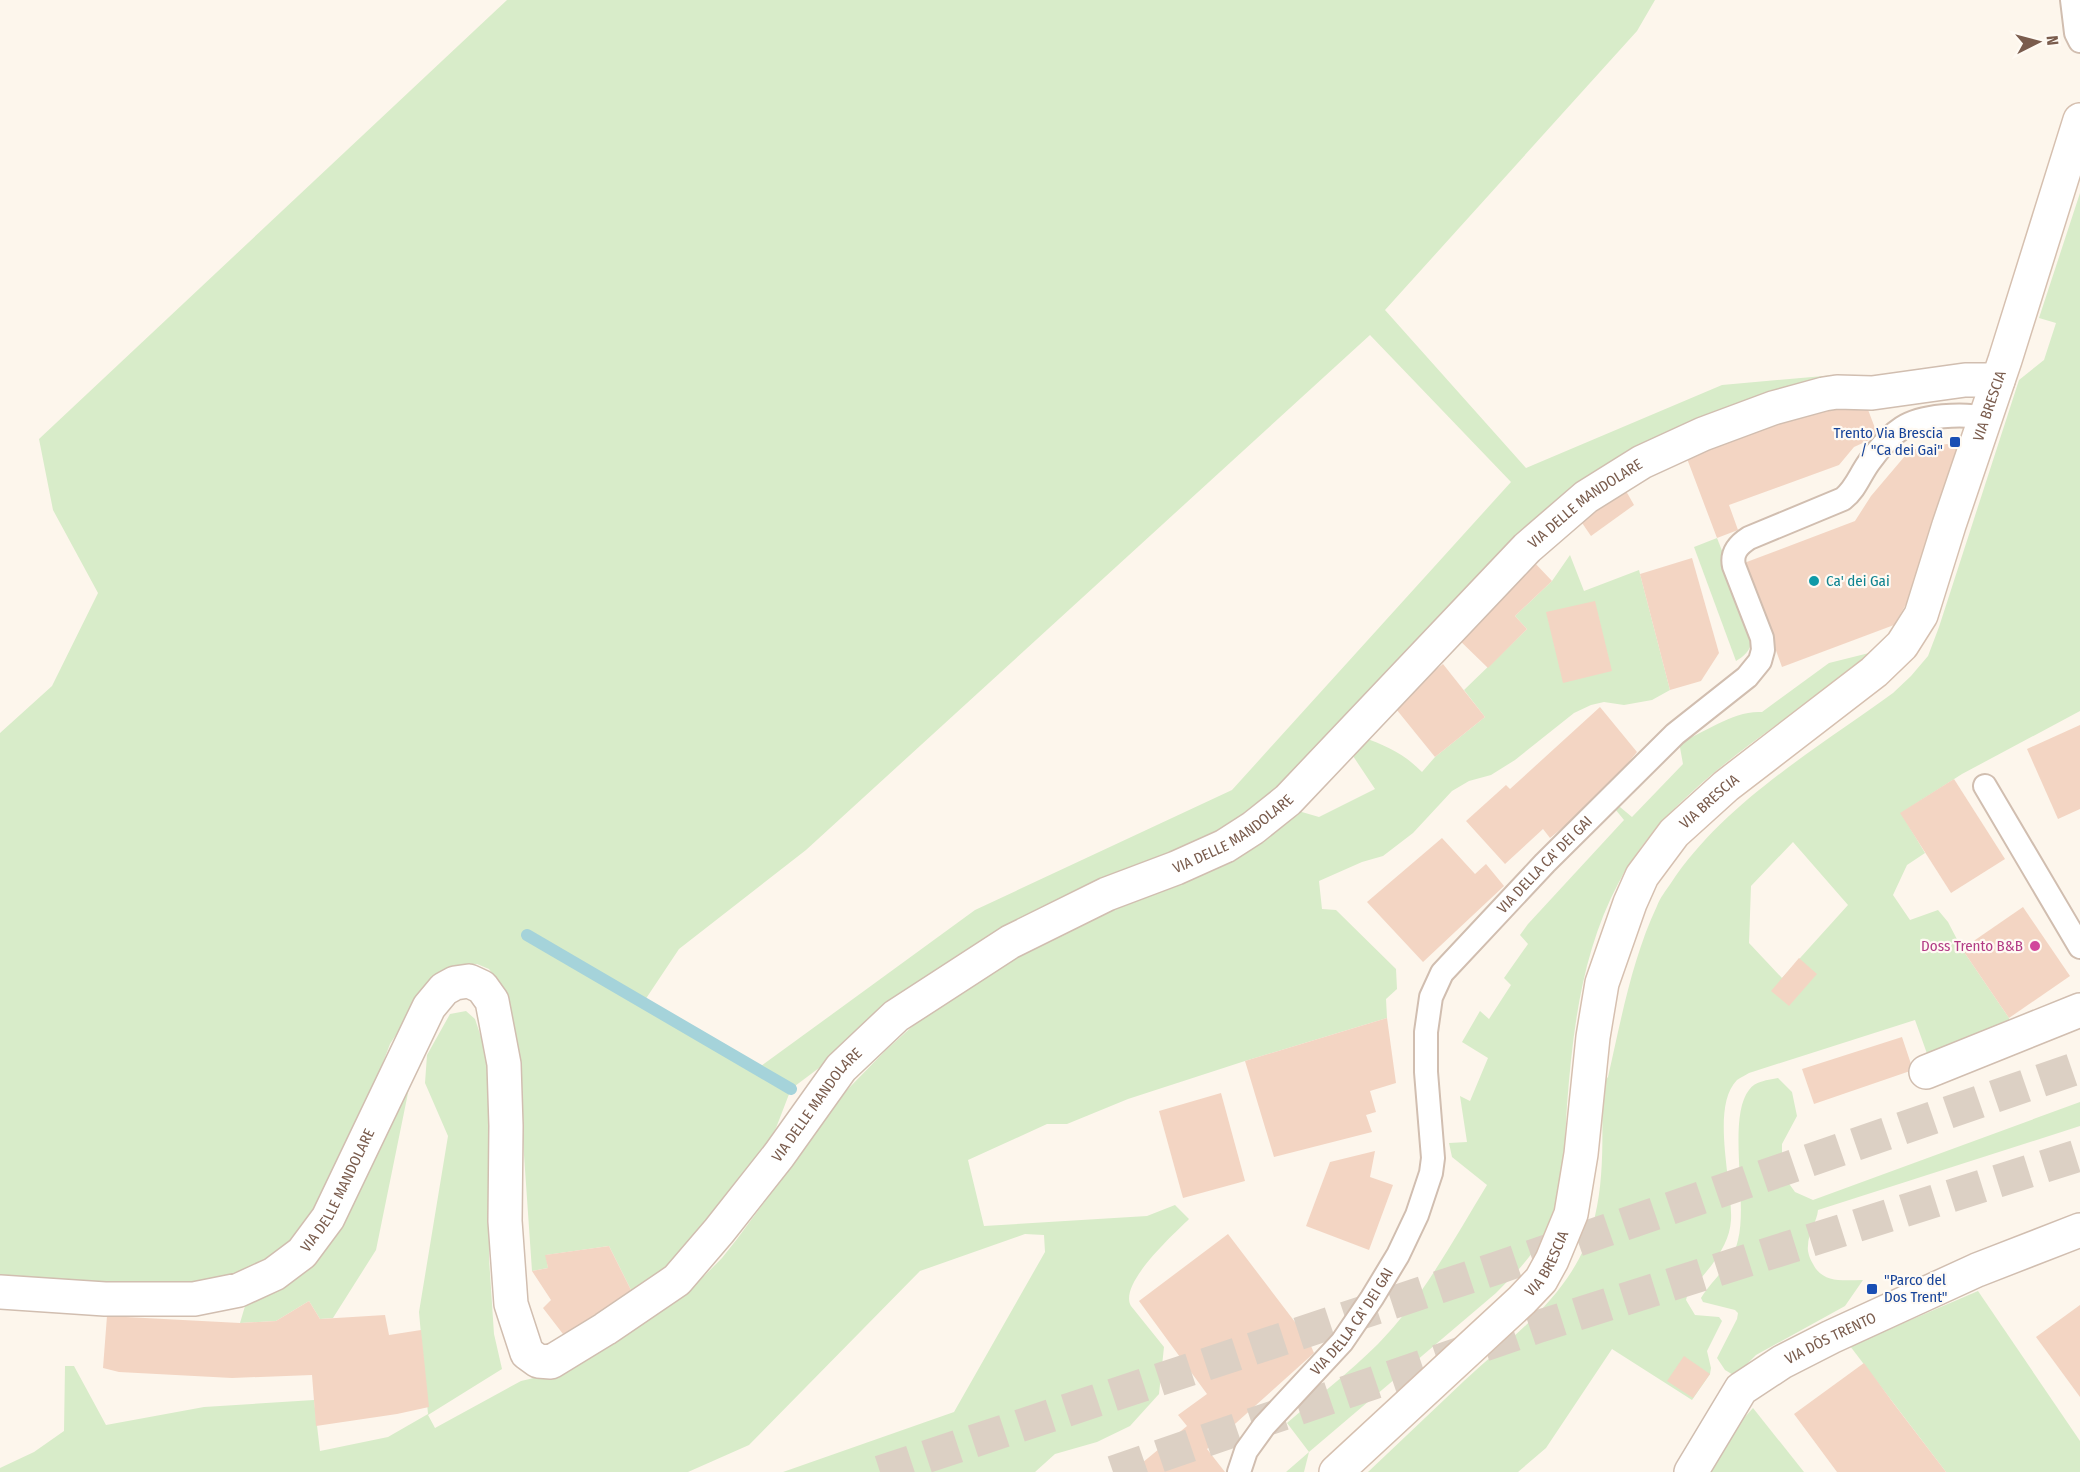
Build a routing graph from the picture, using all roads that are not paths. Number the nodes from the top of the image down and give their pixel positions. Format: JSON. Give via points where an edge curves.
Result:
{"nodes":[{"id":1,"x":2072,"y":0,"type":"edge"},
{"id":2,"x":2080,"y":40,"type":"edge"},
{"id":3,"x":2080,"y":120,"type":"edge"},
{"id":4,"x":1998,"y":380,"type":"junction"},
{"id":5,"x":1985,"y":418,"type":"junction"},
{"id":6,"x":1985,"y":786,"type":"dead end"},
{"id":7,"x":2080,"y":947,"type":"edge"},
{"id":8,"x":2080,"y":1010,"type":"edge"},
{"id":9,"x":1926,"y":1072,"type":"dead end"},
{"id":10,"x":2080,"y":1230,"type":"edge"},
{"id":11,"x":0,"y":1293,"type":"edge"},
{"id":12,"x":1239,"y":1472,"type":"edge"},
{"id":13,"x":1336,"y":1472,"type":"edge"},
{"id":14,"x":1691,"y":1472,"type":"edge"}],
"edges":[{"from":1,"to":2,"type":"lane"},
{"from":3,"to":4,"type":"street","name":"VIA BRESCIA"},
{"from":4,"to":5,"type":"street","name":"VIA BRESCIA"},
{"from":4,"to":11,"type":"street","name":"VIA DELLE MANDOLARE","via":[[1965,380],[1872,393],[1837,392],[1773,408],[1642,462],[1586,497],[1527,548],[1288,800],[1253,828],[1226,846],[1107,894],[1010,942],[896,1016],[841,1068],[779,1155],[676,1280],[550,1362],[538,1361],[527,1353],[511,1304],[505,1221],[504,1064],[492,1001],[482,987],[469,981],[444,989],[429,1007],[328,1218],[302,1253],[274,1274],[239,1290],[194,1299]]},
{"from":5,"to":12,"type":"lane","name":"VIA DELLA CA' DEI GAI","via":[[1969,414],[1943,416],[1904,426],[1870,460],[1843,499],[1749,538],[1737,548],[1734,566],[1762,638],[1760,661],[1748,677],[1675,734],[1545,862],[1442,973],[1431,997],[1426,1032],[1433,1158],[1417,1215],[1398,1255],[1342,1342],[1264,1426],[1246,1451]]},
{"from":5,"to":13,"type":"street","name":"VIA BRESCIA","via":[[1921,615],[1902,645],[1874,672],[1726,786],[1674,833],[1642,876],[1602,983],[1571,1214],[1541,1280]]},
{"from":6,"to":7,"type":"lane"},
{"from":8,"to":9,"type":"street"},
{"from":10,"to":14,"type":"street","name":"VIA DÒS TRENTO","via":[[1977,1270],[1782,1362],[1741,1389]]}]}
